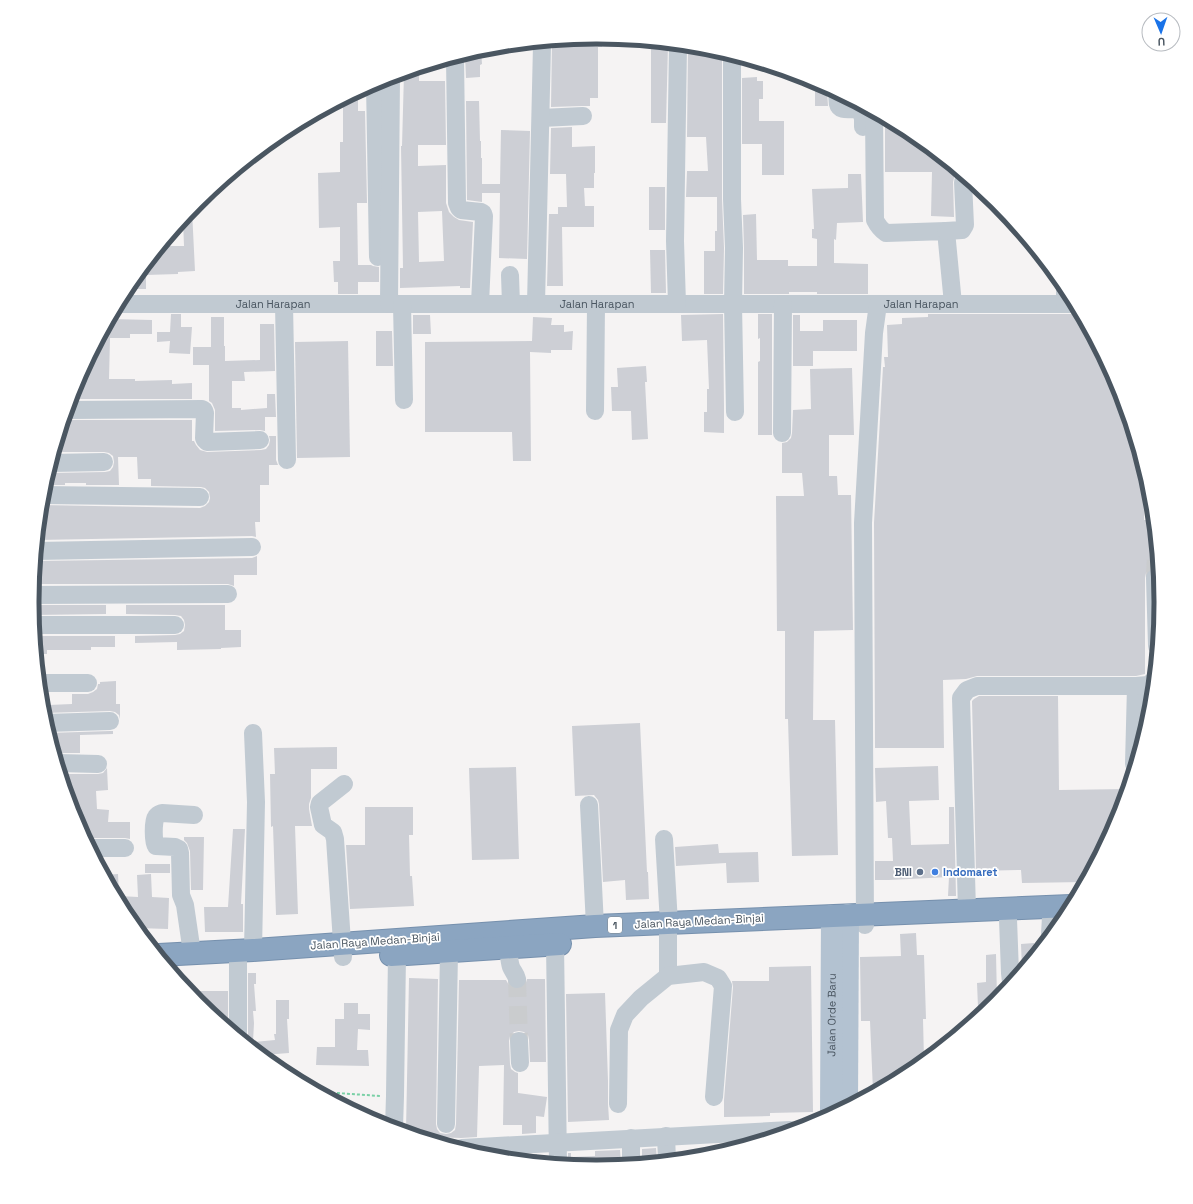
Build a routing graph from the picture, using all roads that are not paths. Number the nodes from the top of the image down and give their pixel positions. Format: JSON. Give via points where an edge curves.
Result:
{"nodes":[{"id":1,"x":542,"y":48,"type":"edge"},
{"id":2,"x":678,"y":50,"type":"edge"},
{"id":3,"x":732,"y":61,"type":"edge"},
{"id":4,"x":455,"y":62,"type":"edge"},
{"id":5,"x":390,"y":84,"type":"edge"},
{"id":6,"x":376,"y":90,"type":"edge"},
{"id":7,"x":838,"y":100,"type":"edge"},
{"id":8,"x":855,"y":108,"type":"edge"},
{"id":9,"x":860,"y":111,"type":"edge"},
{"id":10,"x":583,"y":116,"type":"dead end"},
{"id":11,"x":541,"y":118,"type":"junction"},
{"id":12,"x":868,"y":120,"type":"edge"},
{"id":13,"x":383,"y":122,"type":"junction"},
{"id":14,"x":963,"y":182,"type":"dead end"},
{"id":15,"x":946,"y":231,"type":"junction"},
{"id":16,"x":510,"y":275,"type":"dead end"},
{"id":17,"x":1064,"y":299,"type":"edge"},
{"id":18,"x":126,"y":304,"type":"edge"},
{"id":19,"x":284,"y":304,"type":"junction"},
{"id":20,"x":396,"y":304,"type":"junction"},
{"id":21,"x":480,"y":304,"type":"junction"},
{"id":22,"x":510,"y":304,"type":"junction"},
{"id":23,"x":536,"y":304,"type":"junction"},
{"id":24,"x":596,"y":304,"type":"junction"},
{"id":25,"x":677,"y":304,"type":"junction"},
{"id":26,"x":733,"y":304,"type":"junction"},
{"id":27,"x":783,"y":304,"type":"junction"},
{"id":28,"x":878,"y":304,"type":"junction"},
{"id":29,"x":905,"y":304,"type":"junction"},
{"id":30,"x":952,"y":304,"type":"junction"},
{"id":31,"x":874,"y":332,"type":"junction"},
{"id":32,"x":404,"y":400,"type":"dead end"},
{"id":33,"x":74,"y":410,"type":"edge"},
{"id":34,"x":594,"y":411,"type":"dead end"},
{"id":35,"x":735,"y":412,"type":"dead end"},
{"id":36,"x":782,"y":432,"type":"dead end"},
{"id":37,"x":260,"y":440,"type":"dead end"},
{"id":38,"x":287,"y":460,"type":"dead end"},
{"id":39,"x":104,"y":462,"type":"dead end"},
{"id":40,"x":57,"y":463,"type":"edge"},
{"id":41,"x":50,"y":495,"type":"edge"},
{"id":42,"x":200,"y":496,"type":"dead end"},
{"id":43,"x":252,"y":547,"type":"dead end"},
{"id":44,"x":42,"y":552,"type":"edge"},
{"id":45,"x":228,"y":594,"type":"dead end"},
{"id":46,"x":39,"y":595,"type":"edge"},
{"id":47,"x":40,"y":625,"type":"edge"},
{"id":48,"x":175,"y":626,"type":"dead end"},
{"id":49,"x":45,"y":683,"type":"edge"},
{"id":50,"x":88,"y":683,"type":"dead end"},
{"id":51,"x":1147,"y":685,"type":"edge"},
{"id":52,"x":1136,"y":686,"type":"junction"},
{"id":53,"x":110,"y":721,"type":"dead end"},
{"id":54,"x":53,"y":723,"type":"edge"},
{"id":55,"x":253,"y":733,"type":"dead end"},
{"id":56,"x":1134,"y":748,"type":"edge"},
{"id":57,"x":63,"y":763,"type":"edge"},
{"id":58,"x":98,"y":764,"type":"dead end"},
{"id":59,"x":344,"y":784,"type":"dead end"},
{"id":60,"x":588,"y":805,"type":"dead end"},
{"id":61,"x":194,"y":815,"type":"dead end"},
{"id":62,"x":664,"y":839,"type":"dead end"},
{"id":63,"x":96,"y":848,"type":"edge"},
{"id":64,"x":125,"y":848,"type":"dead end"},
{"id":65,"x":1064,"y":906,"type":"edge"},
{"id":66,"x":967,"y":910,"type":"junction"},
{"id":67,"x":1008,"y":919,"type":"junction"},
{"id":68,"x":848,"y":921,"type":"junction"},
{"id":69,"x":1052,"y":923,"type":"edge"},
{"id":70,"x":595,"y":926,"type":"junction"},
{"id":71,"x":668,"y":928,"type":"junction"},
{"id":72,"x":555,"y":944,"type":"junction"},
{"id":73,"x":508,"y":948,"type":"junction"},
{"id":74,"x":342,"y":950,"type":"junction"},
{"id":75,"x":449,"y":952,"type":"junction"},
{"id":76,"x":192,"y":953,"type":"junction"},
{"id":77,"x":165,"y":955,"type":"edge"},
{"id":78,"x":397,"y":955,"type":"junction"},
{"id":79,"x":234,"y":957,"type":"junction"},
{"id":80,"x":174,"y":966,"type":"edge"},
{"id":81,"x":668,"y":976,"type":"junction"},
{"id":82,"x":1010,"y":976,"type":"edge"},
{"id":83,"x":517,"y":979,"type":"tunnel mouth"},
{"id":84,"x":238,"y":1028,"type":"edge"},
{"id":85,"x":519,"y":1041,"type":"tunnel mouth"},
{"id":86,"x":520,"y":1063,"type":"dead end"},
{"id":87,"x":714,"y":1097,"type":"dead end"},
{"id":88,"x":847,"y":1100,"type":"edge"},
{"id":89,"x":618,"y":1104,"type":"dead end"},
{"id":90,"x":832,"y":1107,"type":"edge"},
{"id":91,"x":394,"y":1121,"type":"edge"},
{"id":92,"x":446,"y":1124,"type":"dead end"},
{"id":93,"x":763,"y":1134,"type":"edge"},
{"id":94,"x":666,"y":1136,"type":"junction"},
{"id":95,"x":631,"y":1138,"type":"junction"},
{"id":96,"x":559,"y":1142,"type":"junction"},
{"id":97,"x":479,"y":1147,"type":"edge"},
{"id":98,"x":667,"y":1155,"type":"edge"},
{"id":99,"x":558,"y":1158,"type":"edge"},
{"id":100,"x":631,"y":1158,"type":"edge"}],
"edges":[{"from":1,"to":11,"type":"street"},
{"from":2,"to":25,"type":"street","via":[[675,241]]},
{"from":3,"to":26,"type":"street"},
{"from":4,"to":21,"type":"street","via":[[457,203],[461,210],[481,212],[484,216]]},
{"from":5,"to":13,"type":"street"},
{"from":6,"to":13,"type":"street"},
{"from":7,"to":8,"type":"street","via":[[839,107]]},
{"from":9,"to":12,"type":"street","via":[[863,118]]},
{"from":10,"to":11,"type":"street"},
{"from":11,"to":23,"type":"street"},
{"from":12,"to":15,"type":"street","via":[[877,226],[886,233]]},
{"from":13,"to":20,"type":"street","via":[[390,262]]},
{"from":14,"to":15,"type":"street","via":[[965,225],[962,230]]},
{"from":15,"to":30,"type":"street"},
{"from":16,"to":22,"type":"street"},
{"from":17,"to":30,"type":"street","name":"Jalan Harapan"},
{"from":18,"to":19,"type":"street","name":"Jalan Harapan"},
{"from":19,"to":20,"type":"street","name":"Jalan Harapan"},
{"from":19,"to":38,"type":"street"},
{"from":20,"to":21,"type":"street","name":"Jalan Harapan"},
{"from":20,"to":32,"type":"street"},
{"from":21,"to":22,"type":"street","name":"Jalan Harapan"},
{"from":22,"to":23,"type":"street","name":"Jalan Harapan"},
{"from":23,"to":24,"type":"street","name":"Jalan Harapan"},
{"from":24,"to":25,"type":"street","name":"Jalan Harapan"},
{"from":24,"to":34,"type":"street"},
{"from":25,"to":26,"type":"street","name":"Jalan Harapan"},
{"from":26,"to":27,"type":"street","name":"Jalan Harapan"},
{"from":26,"to":35,"type":"street"},
{"from":27,"to":28,"type":"street","name":"Jalan Harapan"},
{"from":27,"to":36,"type":"street"},
{"from":28,"to":29,"type":"street","name":"Jalan Harapan"},
{"from":28,"to":31,"type":"street"},
{"from":29,"to":30,"type":"street","name":"Jalan Harapan"},
{"from":29,"to":31,"type":"street"},
{"from":31,"to":68,"type":"street","via":[[863,522]]},
{"from":33,"to":37,"type":"street","via":[[202,409],[205,413],[204,438],[207,442]]},
{"from":39,"to":40,"type":"street"},
{"from":41,"to":42,"type":"street"},
{"from":43,"to":44,"type":"street"},
{"from":45,"to":46,"type":"street"},
{"from":47,"to":48,"type":"street"},
{"from":49,"to":50,"type":"street"},
{"from":51,"to":52,"type":"street"},
{"from":52,"to":56,"type":"street"},
{"from":52,"to":66,"type":"street","via":[[977,686],[967,690],[961,698]]},
{"from":53,"to":54,"type":"street"},
{"from":55,"to":79,"type":"street","via":[[256,802]]},
{"from":57,"to":58,"type":"street"},
{"from":59,"to":74,"type":"street","via":[[320,803],[319,807],[323,825],[333,832],[335,839]]},
{"from":60,"to":70,"type":"street"},
{"from":61,"to":76,"type":"street","via":[[158,814],[155,818],[154,841],[156,846],[179,849],[182,895]]},
{"from":62,"to":71,"type":"street"},
{"from":63,"to":64,"type":"street"},
{"from":65,"to":66,"type":"highway","name":"Jalan Raya Medan-Binjai","number":"1"},
{"from":66,"to":68,"type":"highway","name":"Jalan Raya Medan-Binjai","number":"1"},
{"from":67,"to":68,"type":"highway","name":"Jalan Raya Medan-Binjai","number":"1"},
{"from":67,"to":69,"type":"highway","name":"Jalan Raya Medan-Binjai","number":"1"},
{"from":67,"to":82,"type":"street"},
{"from":68,"to":71,"type":"highway","name":"Jalan Raya Medan-Binjai","number":"1"},
{"from":68,"to":88,"type":"main road","name":"Jalan Orde Baru"},
{"from":68,"to":90,"type":"main road","name":"Jalan Orde Baru"},
{"from":70,"to":71,"type":"highway","name":"Jalan Raya Medan-Binjai","number":"1"},
{"from":70,"to":74,"type":"highway","name":"Jalan Raya Medan-Binjai","number":"1"},
{"from":71,"to":72,"type":"highway","name":"Jalan Raya Medan-Binjai","number":"1"},
{"from":71,"to":81,"type":"street"},
{"from":72,"to":73,"type":"highway","name":"Jalan Raya Medan-Binjai","number":"1"},
{"from":72,"to":96,"type":"street"},
{"from":73,"to":75,"type":"highway","name":"Jalan Raya Medan-Binjai","number":"1"},
{"from":73,"to":83,"type":"street","via":[[510,964]]},
{"from":74,"to":78,"type":"highway","name":"Jalan Raya Medan-Binjai","number":"1"},
{"from":74,"to":79,"type":"highway","name":"Jalan Raya Medan-Binjai","number":"1"},
{"from":75,"to":78,"type":"highway","name":"Jalan Raya Medan-Binjai","number":"1"},
{"from":75,"to":92,"type":"street"},
{"from":76,"to":77,"type":"highway","name":"Jalan Raya Medan-Binjai","number":"1"},
{"from":76,"to":79,"type":"highway","name":"Jalan Raya Medan-Binjai","number":"1"},
{"from":78,"to":91,"type":"street"},
{"from":79,"to":80,"type":"highway","name":"Jalan Raya Medan-Binjai","number":"1"},
{"from":79,"to":84,"type":"street"},
{"from":81,"to":87,"type":"street","via":[[704,972],[718,978],[723,986]]},
{"from":81,"to":89,"type":"street","via":[[625,1015],[619,1030]]},
{"from":85,"to":86,"type":"street"},
{"from":93,"to":94,"type":"street"},
{"from":94,"to":95,"type":"street"},
{"from":94,"to":98,"type":"street"},
{"from":95,"to":96,"type":"street"},
{"from":95,"to":100,"type":"street"},
{"from":96,"to":97,"type":"street"},
{"from":96,"to":99,"type":"street"}]}
